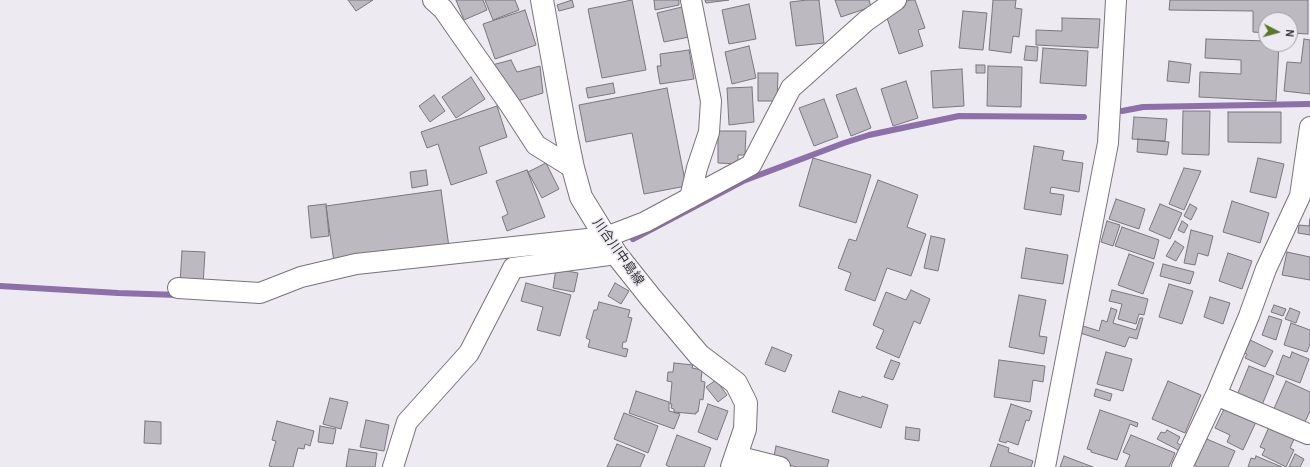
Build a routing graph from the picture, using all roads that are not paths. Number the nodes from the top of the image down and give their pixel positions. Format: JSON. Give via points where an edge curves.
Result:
{"nodes":[{"id":1,"x":433,"y":0,"type":"edge"},
{"id":2,"x":542,"y":0,"type":"edge"},
{"id":3,"x":691,"y":0,"type":"edge"},
{"id":4,"x":896,"y":0,"type":"edge"},
{"id":5,"x":1116,"y":0,"type":"edge"},
{"id":6,"x":1310,"y":127,"type":"edge"},
{"id":7,"x":573,"y":168,"type":"junction"},
{"id":8,"x":690,"y":198,"type":"junction"},
{"id":9,"x":611,"y":246,"type":"junction"},
{"id":10,"x":178,"y":288,"type":"dead end"},
{"id":11,"x":1216,"y":395,"type":"junction"},
{"id":12,"x":1307,"y":438,"type":"edge"},
{"id":13,"x":734,"y":462,"type":"edge"},
{"id":14,"x":393,"y":467,"type":"edge"},
{"id":15,"x":780,"y":467,"type":"edge"},
{"id":16,"x":1044,"y":467,"type":"edge"},
{"id":17,"x":1182,"y":467,"type":"edge"}],
"edges":[{"from":1,"to":7,"type":"street","via":[[443,9],[536,145]]},
{"from":2,"to":7,"type":"main road","name":"川合川中島線"},
{"from":3,"to":8,"type":"street","via":[[711,101],[709,132]]},
{"from":4,"to":8,"type":"street","via":[[866,21],[791,88],[751,165]]},
{"from":5,"to":16,"type":"street","via":[[1108,142]]},
{"from":6,"to":11,"type":"street","via":[[1300,196],[1266,269]]},
{"from":7,"to":9,"type":"main road","name":"川合川中島線","via":[[581,197]]},
{"from":8,"to":9,"type":"street","via":[[645,222]]},
{"from":9,"to":10,"type":"street","via":[[356,264],[301,277],[260,293]]},
{"from":9,"to":13,"type":"main road","name":"川合川中島線","via":[[700,355],[736,383],[746,403],[745,430]]},
{"from":9,"to":14,"type":"street","via":[[512,268],[469,353],[407,422]]},
{"from":11,"to":12,"type":"street"},
{"from":11,"to":17,"type":"street"},
{"from":13,"to":15,"type":"street"}]}
